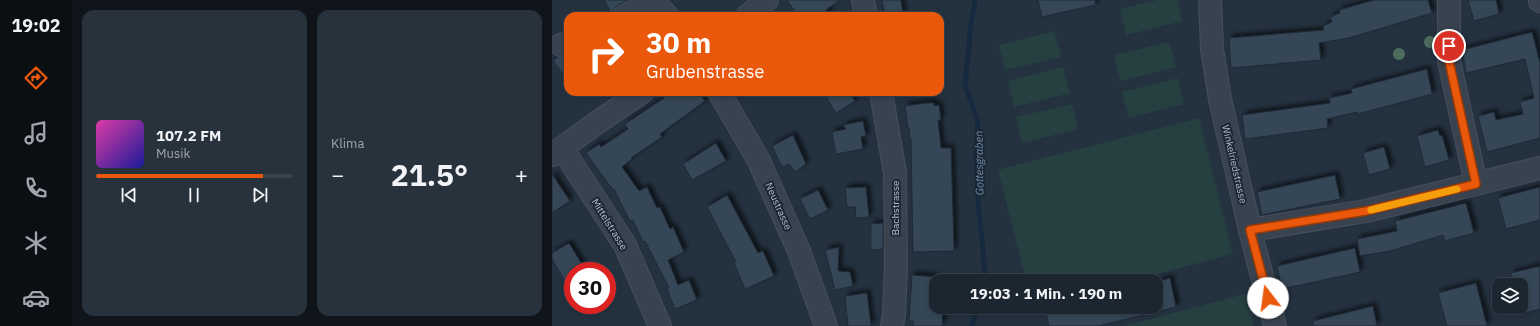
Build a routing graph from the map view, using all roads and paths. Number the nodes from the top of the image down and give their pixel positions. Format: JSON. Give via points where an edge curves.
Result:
{"nodes":[{"id":1,"x":653,"y":0,"type":"edge"},
{"id":2,"x":767,"y":0,"type":"edge"},
{"id":3,"x":863,"y":0,"type":"edge"},
{"id":4,"x":1210,"y":0,"type":"edge"},
{"id":5,"x":1449,"y":0,"type":"edge"},
{"id":6,"x":632,"y":12,"type":"edge"},
{"id":7,"x":664,"y":12,"type":"edge"},
{"id":8,"x":751,"y":12,"type":"edge"},
{"id":9,"x":865,"y":12,"type":"edge"},
{"id":10,"x":636,"y":96,"type":"edge"},
{"id":11,"x":721,"y":96,"type":"edge"},
{"id":12,"x":882,"y":96,"type":"edge"},
{"id":13,"x":557,"y":152,"type":"edge"},
{"id":14,"x":1540,"y":168,"type":"edge"},
{"id":15,"x":1476,"y":184,"type":"junction"},
{"id":16,"x":1250,"y":230,"type":"junction"},
{"id":17,"x":660,"y":326,"type":"edge"},
{"id":18,"x":826,"y":326,"type":"edge"},
{"id":19,"x":892,"y":326,"type":"edge"},
{"id":20,"x":1275,"y":326,"type":"edge"}],
"edges":[{"from":1,"to":6,"type":"street"},
{"from":1,"to":7,"type":"street"},
{"from":2,"to":8,"type":"street"},
{"from":3,"to":9,"type":"street"},
{"from":4,"to":16,"type":"street","name":"Winkelriedstrasse","via":[[1212,49],[1220,99]]},
{"from":5,"to":15,"type":"street","via":[[1449,61]]},
{"from":10,"to":13,"type":"street"},
{"from":11,"to":18,"type":"street","name":"Neustrasse","via":[[758,159],[800,251]]},
{"from":12,"to":19,"type":"street","name":"Bachstrasse","via":[[895,173],[896,265]]},
{"from":13,"to":17,"type":"street","name":"Mittelstrasse","via":[[625,245]]},
{"from":14,"to":15,"type":"street"},
{"from":15,"to":16,"type":"street","via":[[1366,211]]},
{"from":16,"to":20,"type":"street","name":"Winkelriedstrasse"}]}
